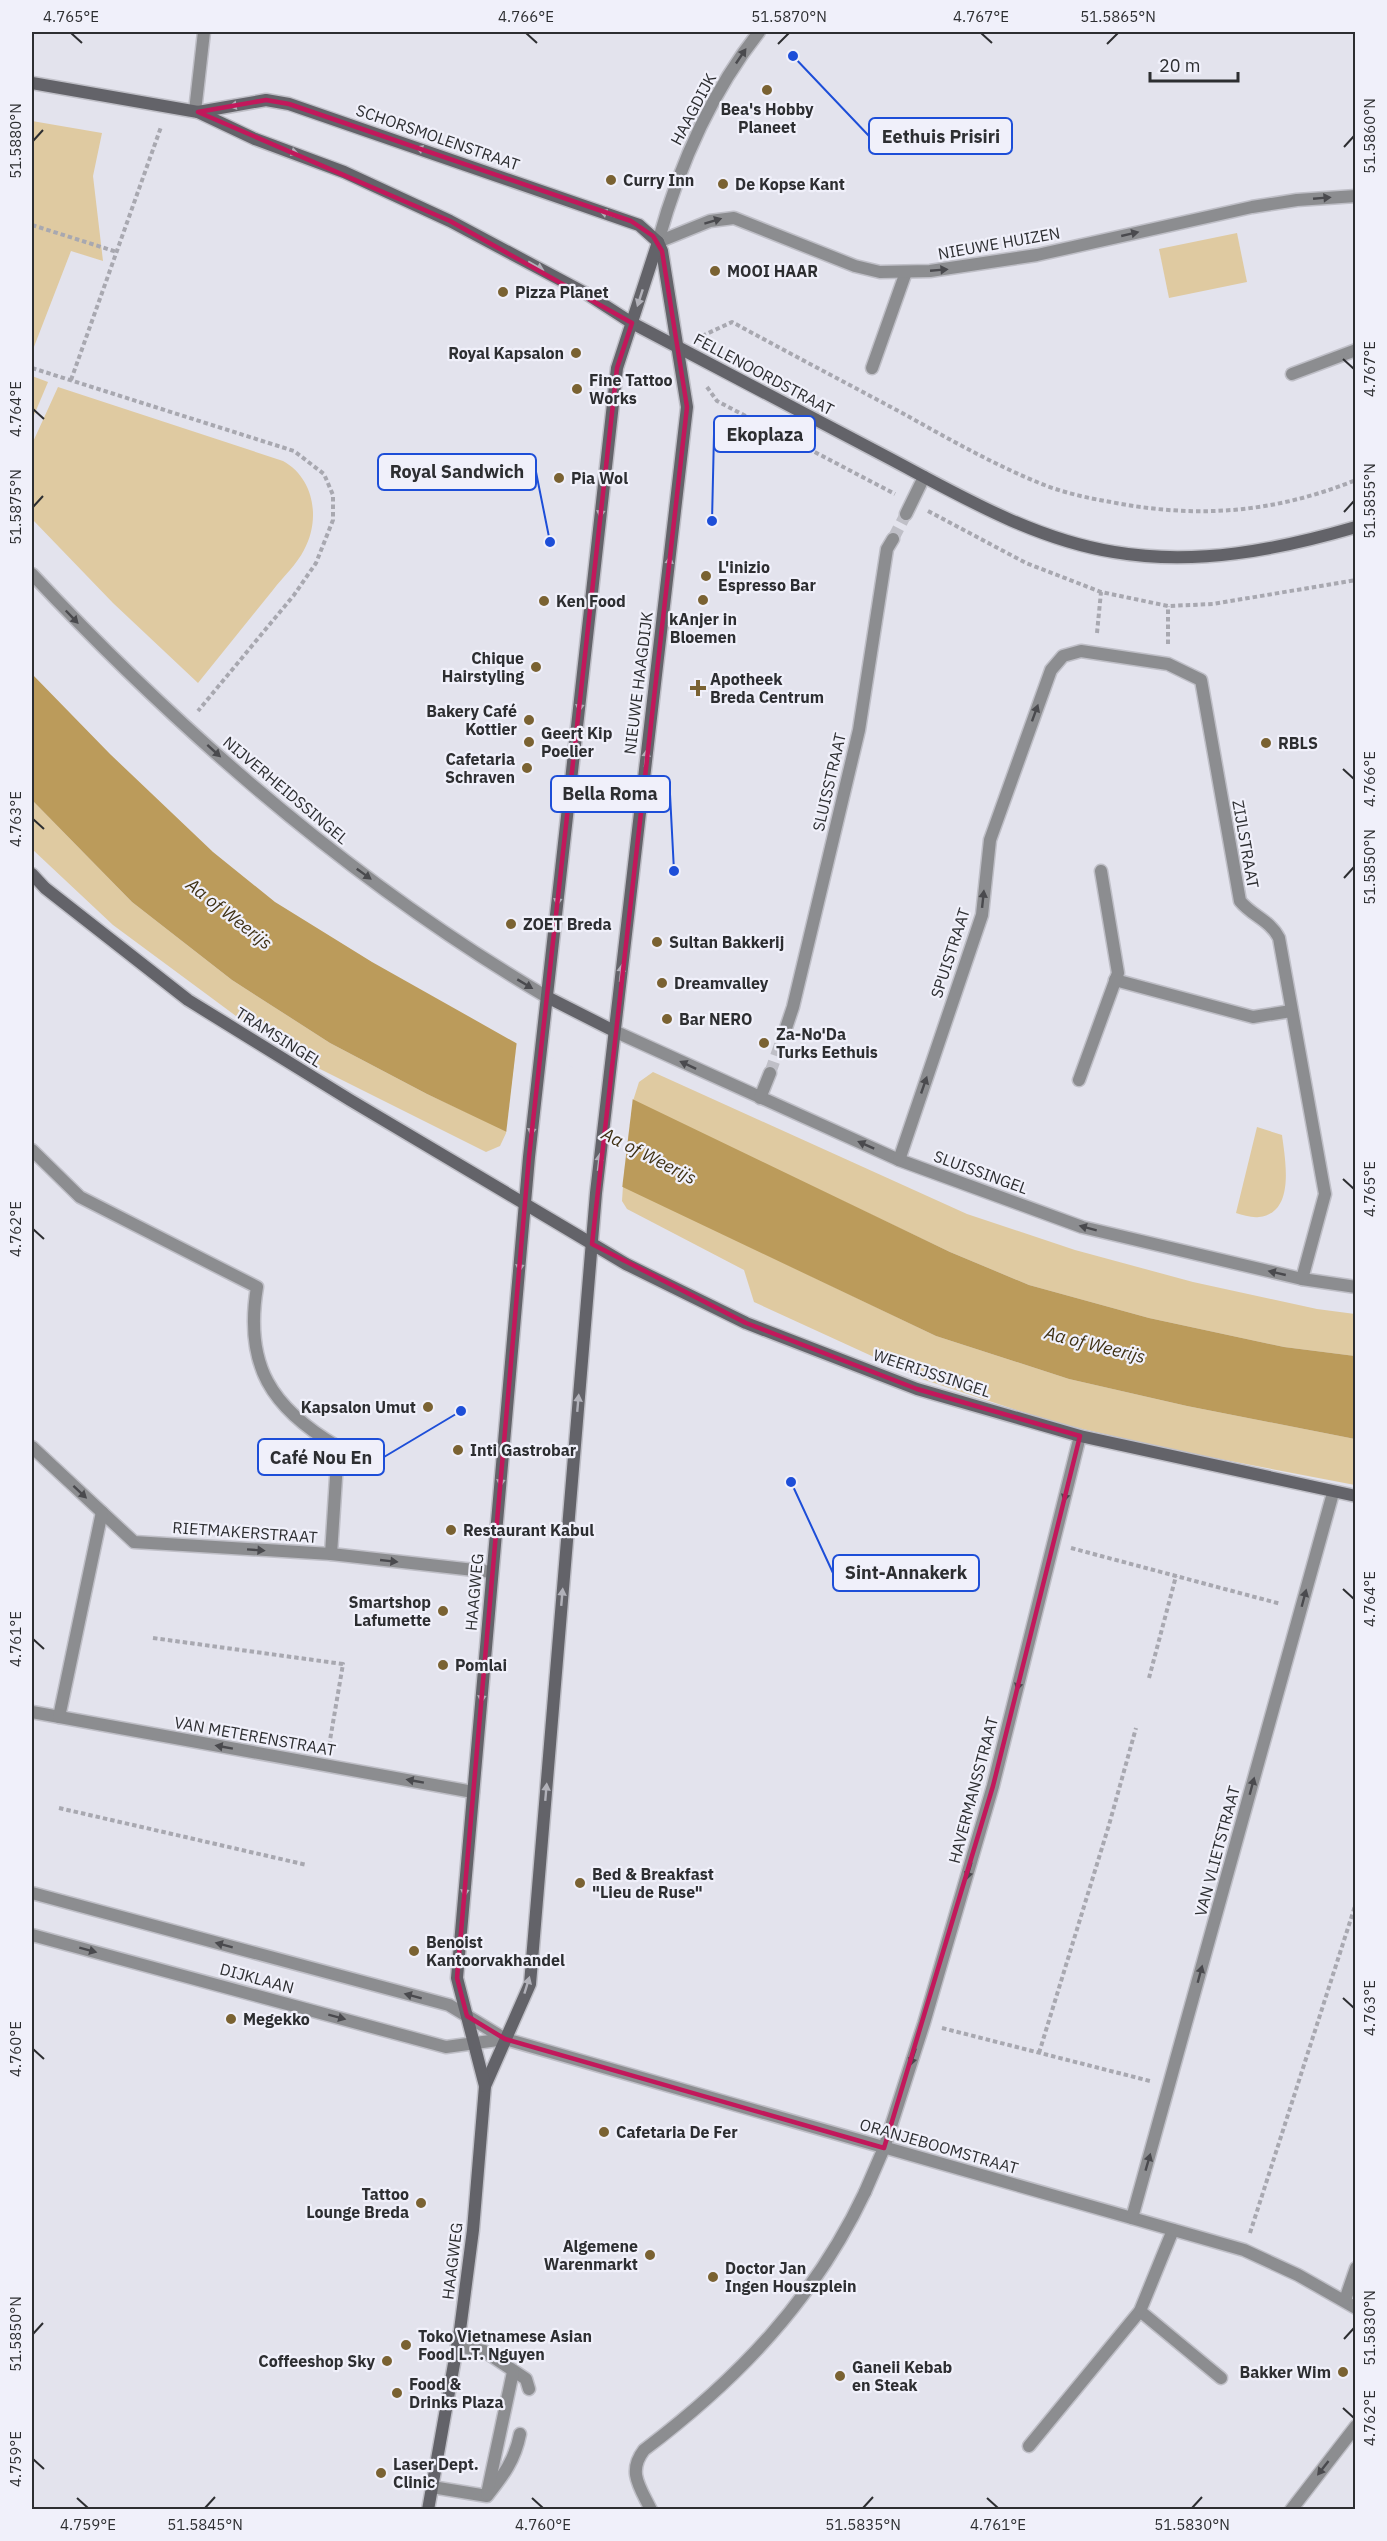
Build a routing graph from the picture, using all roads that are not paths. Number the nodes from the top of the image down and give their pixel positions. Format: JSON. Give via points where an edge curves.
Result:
{"nodes":[{"id":1,"x":204,"y":32,"type":"edge"},
{"id":2,"x":759,"y":32,"type":"edge"},
{"id":3,"x":32,"y":83,"type":"edge"},
{"id":4,"x":196,"y":112,"type":"junction"},
{"id":5,"x":1356,"y":196,"type":"edge"},
{"id":6,"x":658,"y":242,"type":"junction"},
{"id":7,"x":906,"y":272,"type":"junction"},
{"id":8,"x":632,"y":323,"type":"junction"},
{"id":9,"x":678,"y":347,"type":"junction"},
{"id":10,"x":1356,"y":350,"type":"edge"},
{"id":11,"x":872,"y":368,"type":"dead end"},
{"id":12,"x":1292,"y":374,"type":"dead end"},
{"id":13,"x":924,"y":477,"type":"junction"},
{"id":14,"x":906,"y":514,"type":"tunnel mouth"},
{"id":15,"x":1356,"y":527,"type":"edge"},
{"id":16,"x":893,"y":539,"type":"tunnel mouth"},
{"id":17,"x":32,"y":574,"type":"edge"},
{"id":18,"x":1063,"y":656,"type":"joint"},
{"id":19,"x":1101,"y":872,"type":"dead end"},
{"id":20,"x":32,"y":874,"type":"edge"},
{"id":21,"x":1114,"y":980,"type":"junction"},
{"id":22,"x":547,"y":997,"type":"junction"},
{"id":23,"x":1291,"y":1011,"type":"junction"},
{"id":24,"x":614,"y":1031,"type":"junction"},
{"id":25,"x":785,"y":1031,"type":"tunnel mouth"},
{"id":26,"x":770,"y":1073,"type":"tunnel mouth"},
{"id":27,"x":1079,"y":1080,"type":"dead end"},
{"id":28,"x":760,"y":1098,"type":"junction"},
{"id":29,"x":603,"y":1131,"type":"joint"},
{"id":30,"x":32,"y":1150,"type":"edge"},
{"id":31,"x":899,"y":1160,"type":"junction"},
{"id":32,"x":525,"y":1205,"type":"junction"},
{"id":33,"x":592,"y":1244,"type":"junction"},
{"id":34,"x":1302,"y":1278,"type":"junction"},
{"id":35,"x":1356,"y":1287,"type":"edge"},
{"id":36,"x":1080,"y":1436,"type":"junction"},
{"id":37,"x":33,"y":1455,"type":"edge"},
{"id":38,"x":1333,"y":1493,"type":"junction"},
{"id":39,"x":1356,"y":1496,"type":"edge"},
{"id":40,"x":102,"y":1512,"type":"junction"},
{"id":41,"x":331,"y":1554,"type":"junction"},
{"id":42,"x":492,"y":1572,"type":"junction"},
{"id":43,"x":32,"y":1712,"type":"edge"},
{"id":44,"x":59,"y":1717,"type":"junction"},
{"id":45,"x":473,"y":1792,"type":"junction"},
{"id":46,"x":32,"y":1893,"type":"edge"},
{"id":47,"x":32,"y":1935,"type":"edge"},
{"id":48,"x":467,"y":2016,"type":"junction"},
{"id":49,"x":505,"y":2039,"type":"junction"},
{"id":50,"x":474,"y":2043,"type":"junction"},
{"id":51,"x":485,"y":2086,"type":"junction"},
{"id":52,"x":884,"y":2148,"type":"junction"},
{"id":53,"x":1132,"y":2218,"type":"junction"},
{"id":54,"x":1173,"y":2230,"type":"junction"},
{"id":55,"x":1356,"y":2268,"type":"edge"},
{"id":56,"x":1345,"y":2300,"type":"junction"},
{"id":57,"x":1356,"y":2308,"type":"edge"},
{"id":58,"x":1140,"y":2311,"type":"junction"},
{"id":59,"x":457,"y":2346,"type":"junction"},
{"id":60,"x":513,"y":2372,"type":"junction"},
{"id":61,"x":1221,"y":2378,"type":"dead end"},
{"id":62,"x":528,"y":2389,"type":"dead end"},
{"id":63,"x":1356,"y":2426,"type":"edge"},
{"id":64,"x":520,"y":2434,"type":"dead end"},
{"id":65,"x":1029,"y":2446,"type":"dead end"},
{"id":66,"x":432,"y":2487,"type":"junction"},
{"id":67,"x":487,"y":2496,"type":"junction"},
{"id":68,"x":428,"y":2510,"type":"edge"},
{"id":69,"x":651,"y":2510,"type":"edge"},
{"id":70,"x":1291,"y":2510,"type":"edge"}],
"edges":[{"from":1,"to":4,"type":"street"},
{"from":6,"to":2,"type":"street","name":"HAAGDIJK","one_way":true,"via":[[668,204],[695,136],[724,83]]},
{"from":3,"to":4,"type":"street","name":"SCHORSMOLENSTRAAT"},
{"from":6,"to":4,"type":"street","name":"SCHORSMOLENSTRAAT","one_way":true,"via":[[631,221],[289,104],[266,100]]},
{"from":4,"to":8,"type":"street","name":"SCHORSMOLENSTRAAT","one_way":true,"via":[[442,217],[587,294]]},
{"from":7,"to":5,"type":"street","name":"NIEUWE HUIZEN","one_way":true,"via":[[1027,257],[1252,207]]},
{"from":6,"to":7,"type":"street","name":"NIEUWE HUIZEN","one_way":true,"via":[[710,222],[734,218],[855,266],[880,272]]},
{"from":6,"to":8,"type":"street","one_way":true},
{"from":6,"to":9,"type":"street","name":"NIEUWE HAAGDIJK"},
{"from":7,"to":11,"type":"street"},
{"from":8,"to":9,"type":"street"},
{"from":8,"to":22,"type":"street","one_way":true,"via":[[617,368]]},
{"from":9,"to":13,"type":"street","name":"FELLENOORDSTRAAT"},
{"from":24,"to":9,"type":"street","name":"NIEUWE HAAGDIJK","one_way":true,"via":[[686,415]]},
{"from":10,"to":12,"type":"street"},
{"from":13,"to":14,"type":"street"},
{"from":13,"to":15,"type":"street","name":"FELLENOORDSTRAAT","via":[[1053,537],[1141,556],[1244,554],[1307,542]]},
{"from":16,"to":25,"type":"street","name":"SLUISSTRAAT","via":[[887,549],[859,730]]},
{"from":17,"to":22,"type":"street","name":"NIJVERHEIDSSINGEL","one_way":true,"via":[[73,619],[261,793],[341,857],[494,966]]},
{"from":18,"to":23,"type":"street","name":"ZIJLSTRAAT","via":[[1081,651],[1168,664],[1201,680],[1237,892],[1246,909],[1270,923],[1279,938]]},
{"from":31,"to":18,"type":"street","name":"SPUISTRAAT","one_way":true,"via":[[982,915],[990,840],[1051,670]]},
{"from":19,"to":21,"type":"street","via":[[1118,973]]},
{"from":20,"to":32,"type":"street","name":"TRAMSINGEL","via":[[188,1000]]},
{"from":21,"to":23,"type":"street","via":[[1253,1017]]},
{"from":21,"to":27,"type":"street"},
{"from":22,"to":24,"type":"street"},
{"from":22,"to":32,"type":"street","name":"HAAGWEG","one_way":true},
{"from":23,"to":34,"type":"street","name":"ZIJLSTRAAT","via":[[1324,1194]]},
{"from":28,"to":24,"type":"street","name":"SLUISSINGEL","one_way":true},
{"from":24,"to":29,"type":"street","name":"NIEUWE HAAGDIJK"},
{"from":26,"to":28,"type":"street"},
{"from":31,"to":28,"type":"street","name":"SLUISSINGEL","one_way":true},
{"from":33,"to":29,"type":"street","name":"HAAGWEG","one_way":true},
{"from":30,"to":41,"type":"street","via":[[80,1197],[257,1287],[252,1315],[255,1353],[267,1384],[307,1429],[338,1447]]},
{"from":34,"to":31,"type":"street","name":"SLUISSINGEL","one_way":true,"via":[[1082,1227]]},
{"from":32,"to":33,"type":"street","name":"WEERIJSSINGEL"},
{"from":32,"to":42,"type":"street","name":"HAAGWEG","one_way":true},
{"from":33,"to":36,"type":"street","name":"WEERIJSSINGEL","via":[[746,1323],[917,1389]]},
{"from":49,"to":33,"type":"street","name":"HAAGWEG","one_way":true,"via":[[530,1984]]},
{"from":34,"to":35,"type":"street","name":"SLUISSINGEL"},
{"from":36,"to":38,"type":"street","name":"WEERIJSSINGEL"},
{"from":36,"to":52,"type":"street","name":"HAVERMANSSTRAAT","one_way":true,"via":[[993,1786]]},
{"from":37,"to":40,"type":"street","name":"RIETMAKERSTRAAT","one_way":true},
{"from":38,"to":39,"type":"street","name":"WEERIJSSINGEL"},
{"from":53,"to":38,"type":"street","name":"VAN VLIETSTRAAT","one_way":true},
{"from":40,"to":41,"type":"street","name":"RIETMAKERSTRAAT","one_way":true,"via":[[134,1542]]},
{"from":40,"to":44,"type":"street"},
{"from":41,"to":42,"type":"street","name":"RIETMAKERSTRAAT","one_way":true},
{"from":42,"to":45,"type":"street","name":"HAAGWEG","one_way":true},
{"from":43,"to":44,"type":"street","name":"VAN METERENSTRAAT"},
{"from":45,"to":44,"type":"street","name":"VAN METERENSTRAAT","one_way":true},
{"from":45,"to":48,"type":"street","name":"HAAGWEG","one_way":true,"via":[[457,1978]]},
{"from":48,"to":46,"type":"street","name":"DIJKLAAN","one_way":true,"via":[[448,2005]]},
{"from":47,"to":50,"type":"street","name":"DIJKLAAN","one_way":true,"via":[[446,2047]]},
{"from":48,"to":49,"type":"street","name":"DIJKLAAN"},
{"from":48,"to":50,"type":"street","name":"HAAGWEG"},
{"from":49,"to":50,"type":"street","name":"DIJKLAAN"},
{"from":49,"to":51,"type":"street","name":"HAAGWEG"},
{"from":49,"to":52,"type":"street","name":"ORANJEBOOMSTRAAT"},
{"from":50,"to":51,"type":"street","name":"HAAGWEG"},
{"from":51,"to":59,"type":"street","name":"HAAGWEG","via":[[473,2230]]},
{"from":52,"to":53,"type":"street","name":"ORANJEBOOMSTRAAT"},
{"from":52,"to":69,"type":"street","via":[[831,2254],[773,2334],[709,2399],[644,2450],[637,2460],[635,2471]]},
{"from":53,"to":54,"type":"street","name":"ORANJEBOOMSTRAAT"},
{"from":54,"to":56,"type":"street","name":"ORANJEBOOMSTRAAT","via":[[1244,2250]]},
{"from":54,"to":58,"type":"street"},
{"from":55,"to":56,"type":"street"},
{"from":56,"to":57,"type":"street","name":"ORANJEBOOMSTRAAT"},
{"from":58,"to":61,"type":"street"},
{"from":58,"to":65,"type":"street"},
{"from":59,"to":60,"type":"street","via":[[484,2351]]},
{"from":59,"to":66,"type":"street","name":"HAAGWEG"},
{"from":60,"to":62,"type":"street","via":[[526,2379]]},
{"from":60,"to":67,"type":"street"},
{"from":63,"to":70,"type":"street","one_way":true},
{"from":64,"to":67,"type":"street","via":[[507,2471]]},
{"from":66,"to":67,"type":"street"},
{"from":66,"to":68,"type":"street","name":"HAAGWEG"}]}
